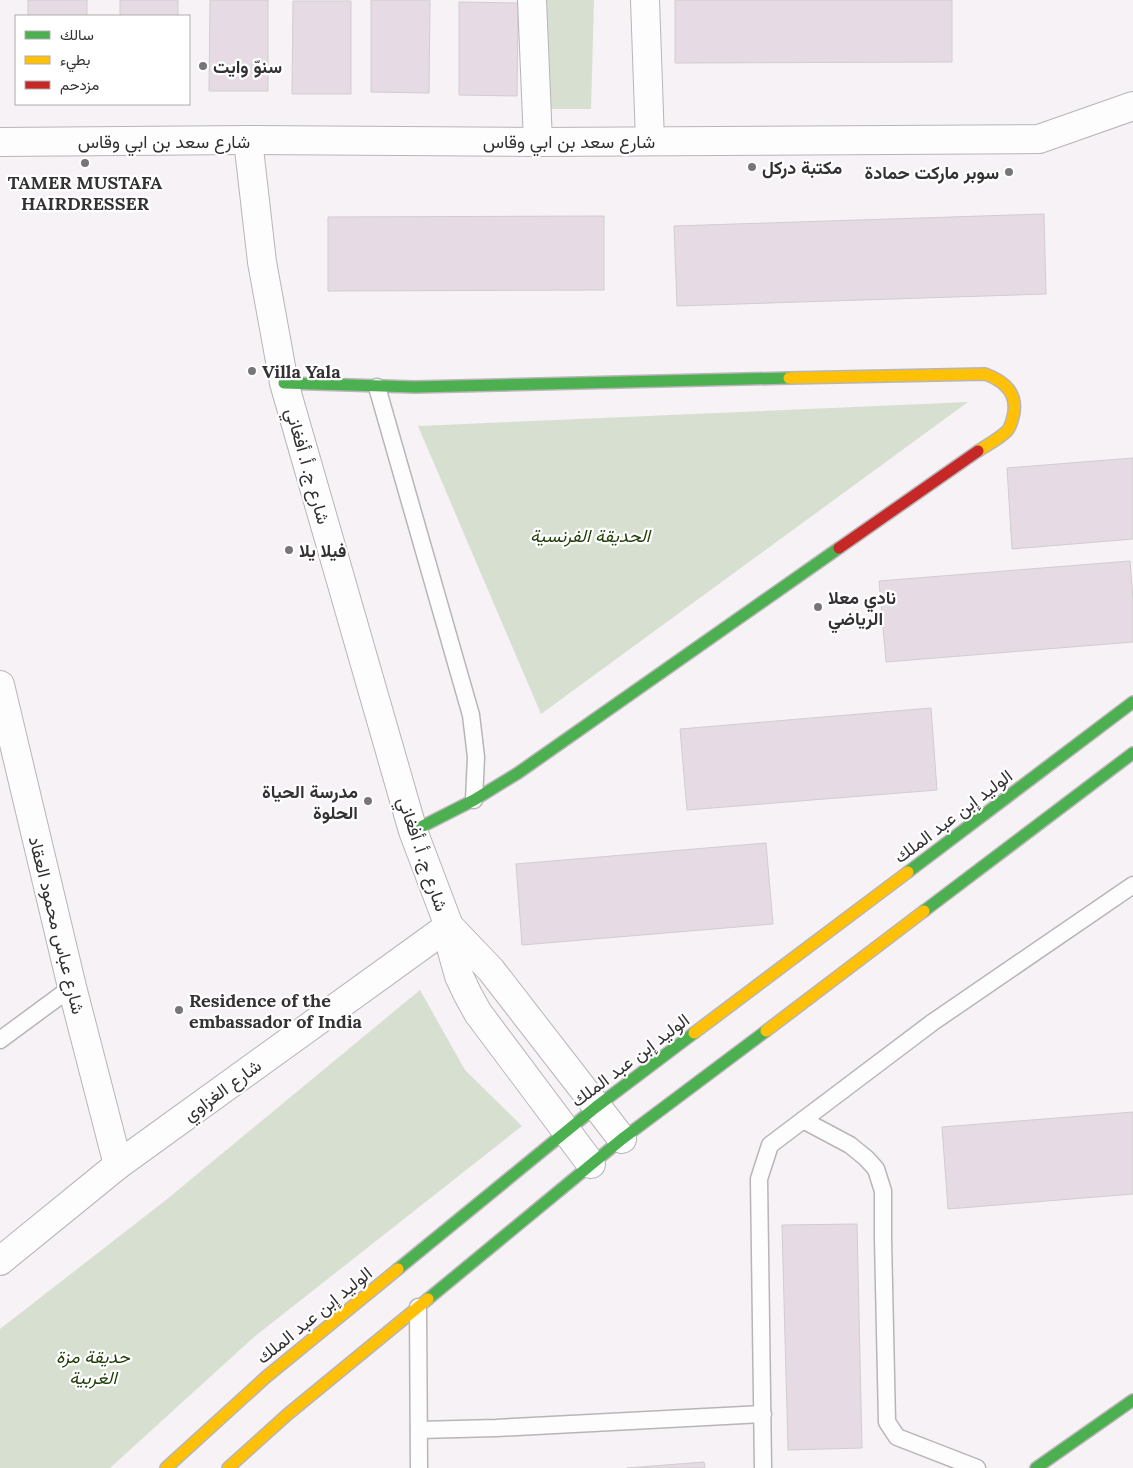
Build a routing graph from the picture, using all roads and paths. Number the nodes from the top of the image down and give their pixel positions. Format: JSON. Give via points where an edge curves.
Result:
{"nodes":[{"id":1,"x":532,"y":0,"type":"edge"},
{"id":2,"x":646,"y":0,"type":"edge"},
{"id":3,"x":1133,"y":106,"type":"edge"},
{"id":4,"x":248,"y":140,"type":"junction"},
{"id":5,"x":650,"y":141,"type":"junction"},
{"id":6,"x":0,"y":142,"type":"edge"},
{"id":7,"x":538,"y":142,"type":"junction"},
{"id":8,"x":284,"y":383,"type":"junction"},
{"id":9,"x":377,"y":386,"type":"junction"},
{"id":10,"x":0,"y":685,"type":"edge"},
{"id":11,"x":1133,"y":702,"type":"edge"},
{"id":12,"x":1133,"y":754,"type":"edge"},
{"id":13,"x":474,"y":800,"type":"junction"},
{"id":14,"x":413,"y":831,"type":"junction"},
{"id":15,"x":1133,"y":885,"type":"edge"},
{"id":16,"x":449,"y":926,"type":"junction"},
{"id":17,"x":72,"y":987,"type":"junction"},
{"id":18,"x":0,"y":1040,"type":"edge"},
{"id":19,"x":596,"y":1107,"type":"junction"},
{"id":20,"x":803,"y":1120,"type":"junction"},
{"id":21,"x":567,"y":1132,"type":"junction"},
{"id":22,"x":622,"y":1139,"type":"junction"},
{"id":23,"x":591,"y":1164,"type":"junction"},
{"id":24,"x":118,"y":1165,"type":"junction"},
{"id":25,"x":0,"y":1261,"type":"edge"},
{"id":26,"x":418,"y":1307,"type":"junction"},
{"id":27,"x":1133,"y":1400,"type":"edge"},
{"id":28,"x":763,"y":1414,"type":"junction"},
{"id":29,"x":419,"y":1430,"type":"junction"},
{"id":30,"x":166,"y":1468,"type":"edge"},
{"id":31,"x":228,"y":1468,"type":"edge"},
{"id":32,"x":419,"y":1468,"type":"edge"},
{"id":33,"x":763,"y":1468,"type":"edge"},
{"id":34,"x":977,"y":1468,"type":"edge"},
{"id":35,"x":1036,"y":1468,"type":"edge"}],
"edges":[{"from":1,"to":7,"type":"street"},
{"from":2,"to":5,"type":"street"},
{"from":3,"to":5,"type":"street","name":"شارع سعد بن ابي وقاس","via":[[1039,140]]},
{"from":4,"to":6,"type":"street","name":"شارع سعد بن ابي وقاس"},
{"from":4,"to":7,"type":"street","name":"شارع سعد بن ابي وقاس"},
{"from":4,"to":8,"type":"street","name":"شارع ج. أ. أفغاني","via":[[262,262]]},
{"from":5,"to":7,"type":"street","name":"شارع سعد بن ابي وقاس"},
{"from":8,"to":9,"type":"main road"},
{"from":8,"to":14,"type":"street","name":"شارع ج. أ. أفغاني"},
{"from":9,"to":13,"type":"lane","via":[[471,715],[476,757]]},
{"from":9,"to":13,"type":"main road","via":[[985,374],[1004,382],[1015,400],[1016,411],[1008,430],[518,773]]},
{"from":10,"to":17,"type":"street","name":"شارع عباس محمود العقاد"},
{"from":11,"to":19,"type":"main road","name":"الوليد إبن عبد الملك"},
{"from":12,"to":22,"type":"main road"},
{"from":13,"to":14,"type":"main road"},
{"from":14,"to":16,"type":"street","name":"شارع ج. أ. أفغاني"},
{"from":15,"to":20,"type":"lane","via":[[933,1022]]},
{"from":16,"to":19,"type":"street","name":"شارع ج. أ. أفغاني","via":[[491,970]]},
{"from":16,"to":21,"type":"street","name":"شارع ج. أ. أفغاني","via":[[452,951],[468,996]]},
{"from":16,"to":24,"type":"street","name":"شارع الغزاوي"},
{"from":17,"to":18,"type":"lane"},
{"from":17,"to":24,"type":"street","name":"شارع عباس محمود العقاد"},
{"from":19,"to":21,"type":"main road","name":"الوليد إبن عبد الملك"},
{"from":19,"to":22,"type":"street","name":"شارع ج. أ. أفغاني"},
{"from":20,"to":28,"type":"lane","via":[[770,1146],[759,1179]]},
{"from":20,"to":34,"type":"lane","via":[[850,1145],[866,1158],[876,1169],[883,1191],[887,1422],[897,1437]]},
{"from":21,"to":23,"type":"street","name":"شارع ج. أ. أفغاني"},
{"from":21,"to":30,"type":"main road","name":"الوليد إبن عبد الملك","via":[[266,1377]]},
{"from":22,"to":23,"type":"main road"},
{"from":23,"to":26,"type":"main road"},
{"from":24,"to":25,"type":"street","name":"شارع الغزاوي"},
{"from":26,"to":29,"type":"lane"},
{"from":26,"to":31,"type":"main road"},
{"from":27,"to":35,"type":"main road"},
{"from":28,"to":29,"type":"lane"},
{"from":28,"to":33,"type":"lane"},
{"from":29,"to":32,"type":"lane"}]}
